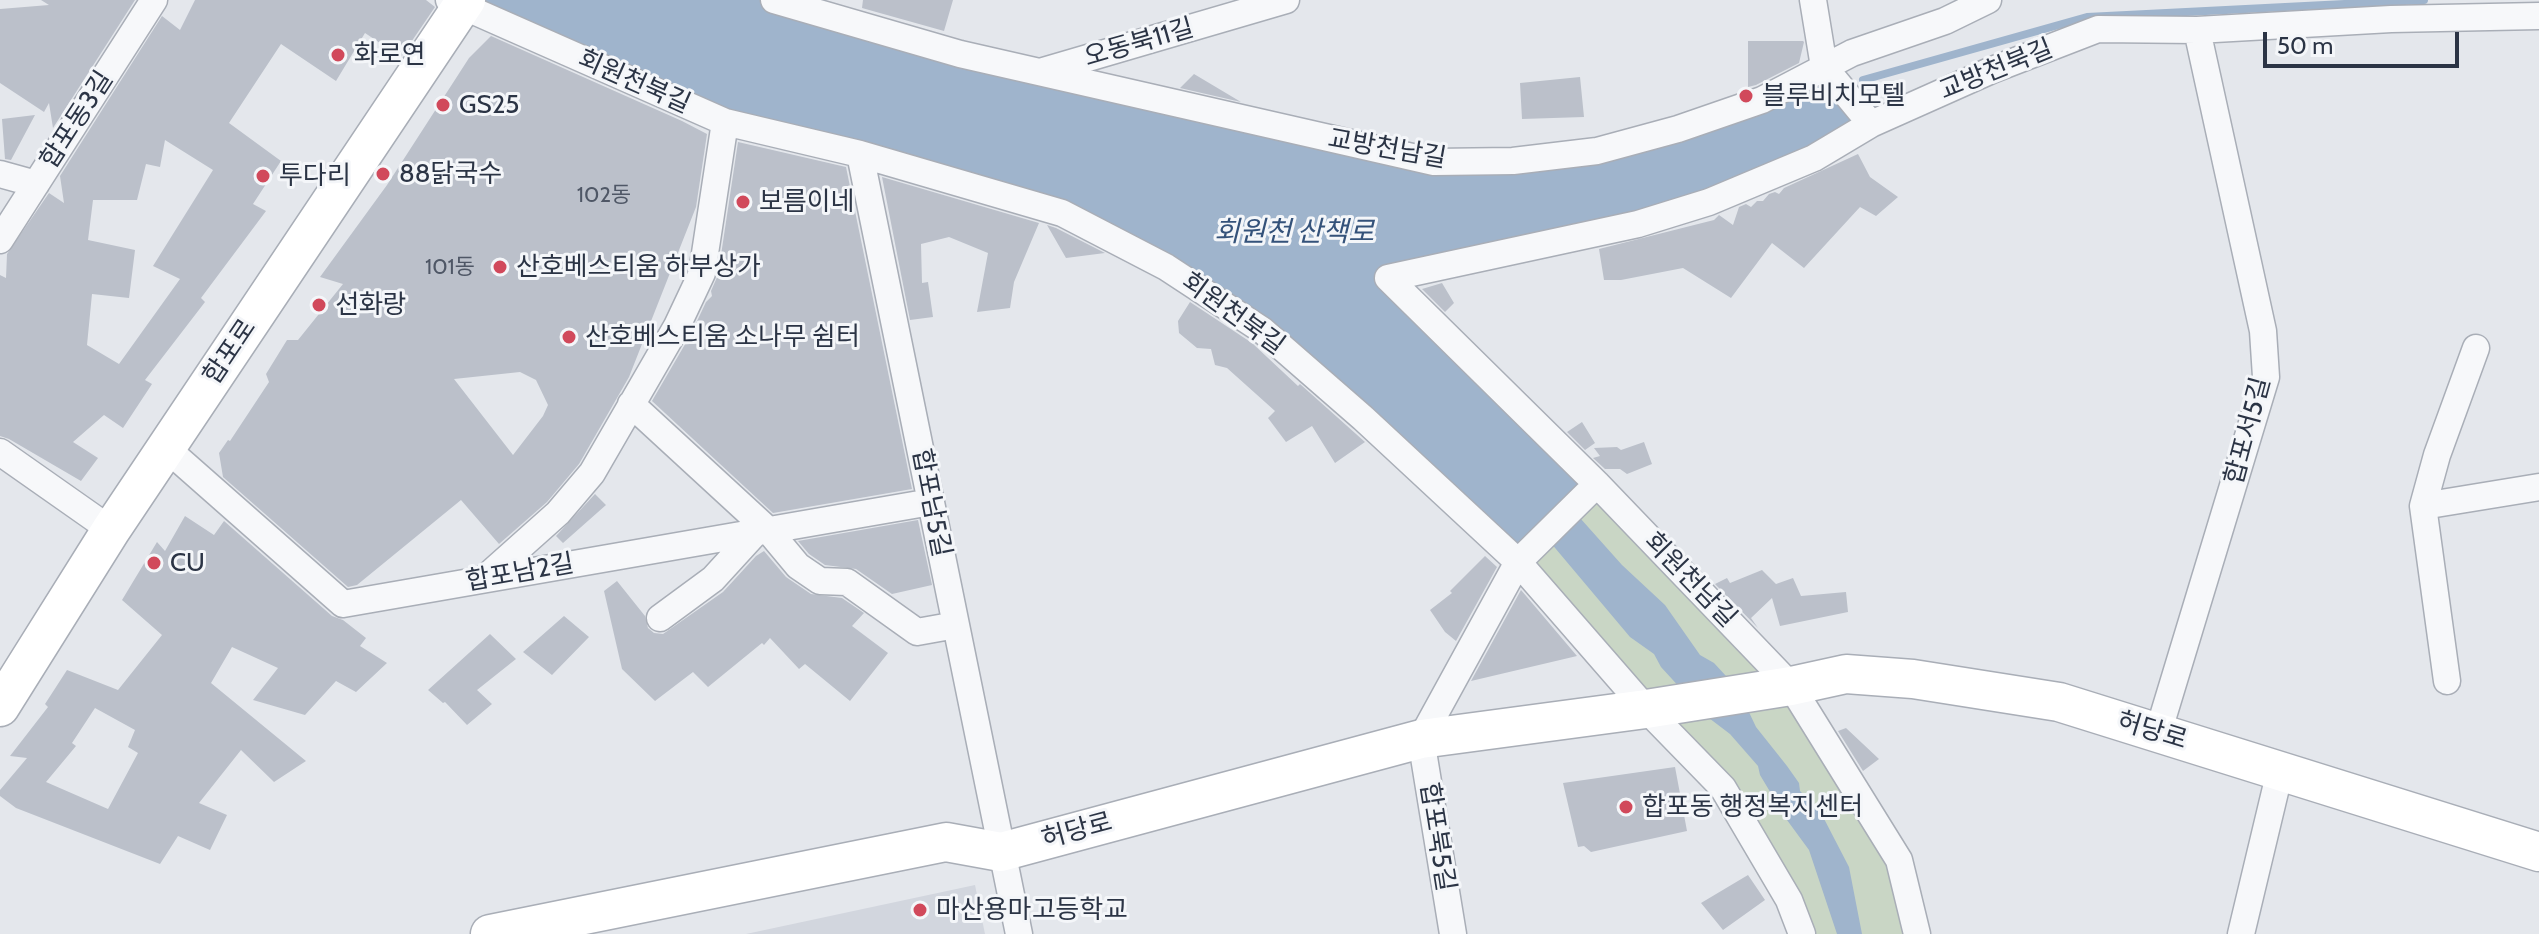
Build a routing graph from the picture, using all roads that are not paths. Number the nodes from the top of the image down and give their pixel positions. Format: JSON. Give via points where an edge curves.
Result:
{"nodes":[{"id":1,"x":154,"y":0,"type":"edge"},
{"id":2,"x":774,"y":0,"type":"edge"},
{"id":3,"x":1286,"y":0,"type":"edge"},
{"id":4,"x":1813,"y":0,"type":"edge"},
{"id":5,"x":1988,"y":0,"type":"edge"},
{"id":6,"x":459,"y":2,"type":"edge"},
{"id":7,"x":849,"y":11,"type":"edge"},
{"id":8,"x":2539,"y":16,"type":"edge"},
{"id":9,"x":2197,"y":30,"type":"junction"},
{"id":10,"x":1824,"y":67,"type":"junction"},
{"id":11,"x":1039,"y":73,"type":"junction"},
{"id":12,"x":725,"y":122,"type":"junction"},
{"id":13,"x":1871,"y":124,"type":"junction"},
{"id":14,"x":860,"y":154,"type":"junction"},
{"id":15,"x":0,"y":174,"type":"edge"},
{"id":16,"x":36,"y":184,"type":"junction"},
{"id":17,"x":0,"y":240,"type":"edge"},
{"id":18,"x":1388,"y":278,"type":"joint"},
{"id":19,"x":2476,"y":348,"type":"dead end"},
{"id":20,"x":631,"y":404,"type":"junction"},
{"id":21,"x":166,"y":448,"type":"junction"},
{"id":22,"x":0,"y":452,"type":"edge"},
{"id":23,"x":1597,"y":484,"type":"junction"},
{"id":24,"x":2539,"y":487,"type":"edge"},
{"id":25,"x":931,"y":502,"type":"junction"},
{"id":26,"x":2423,"y":506,"type":"junction"},
{"id":27,"x":111,"y":530,"type":"junction"},
{"id":28,"x":762,"y":531,"type":"junction"},
{"id":29,"x":1518,"y":562,"type":"junction"},
{"id":30,"x":483,"y":580,"type":"junction"},
{"id":31,"x":660,"y":618,"type":"dead end"},
{"id":32,"x":956,"y":625,"type":"junction"},
{"id":33,"x":2447,"y":681,"type":"dead end"},
{"id":34,"x":1791,"y":686,"type":"junction"},
{"id":35,"x":0,"y":707,"type":"edge"},
{"id":36,"x":1654,"y":708,"type":"junction"},
{"id":37,"x":2158,"y":733,"type":"junction"},
{"id":38,"x":1421,"y":739,"type":"junction"},
{"id":39,"x":2280,"y":771,"type":"junction"},
{"id":40,"x":1001,"y":852,"type":"junction"},
{"id":41,"x":2539,"y":852,"type":"edge"},
{"id":42,"x":490,"y":934,"type":"edge"},
{"id":43,"x":1019,"y":934,"type":"edge"},
{"id":44,"x":1453,"y":934,"type":"edge"},
{"id":45,"x":1802,"y":934,"type":"edge"},
{"id":46,"x":1917,"y":934,"type":"edge"},
{"id":47,"x":2241,"y":934,"type":"edge"}],
"edges":[{"from":1,"to":16,"type":"street","name":"합포동3길"},
{"from":2,"to":7,"type":"street","name":"교방천남길"},
{"from":3,"to":11,"type":"street","name":"오동북11길"},
{"from":4,"to":10,"type":"street"},
{"from":5,"to":10,"type":"street","name":"교방천남길"},
{"from":6,"to":12,"type":"street","name":"회원천북길"},
{"from":6,"to":21,"type":"main road","name":"합포로"},
{"from":7,"to":11,"type":"street","name":"교방천남길"},
{"from":8,"to":9,"type":"street","name":"교방천북길"},
{"from":9,"to":13,"type":"street","name":"교방천북길","via":[[2098,29]]},
{"from":9,"to":37,"type":"street","name":"합포서5길","via":[[2263,331],[2266,377]]},
{"from":10,"to":11,"type":"street","name":"교방천남길","via":[[1762,100],[1597,151],[1469,162],[1434,162]]},
{"from":10,"to":13,"type":"street"},
{"from":12,"to":14,"type":"street","name":"회원천북길"},
{"from":12,"to":20,"type":"street","via":[[702,273]]},
{"from":13,"to":18,"type":"street","name":"교방천북길","via":[[1814,158],[1696,206],[1638,224]]},
{"from":14,"to":25,"type":"street","name":"합포남5길"},
{"from":14,"to":29,"type":"street","name":"회원천북길","via":[[1062,213],[1166,267],[1262,330]]},
{"from":15,"to":16,"type":"street"},
{"from":16,"to":17,"type":"street","name":"합포동3길"},
{"from":18,"to":23,"type":"street","name":"회원천남길"},
{"from":19,"to":26,"type":"street"},
{"from":20,"to":28,"type":"street"},
{"from":20,"to":30,"type":"street","via":[[584,483]]},
{"from":21,"to":27,"type":"main road","name":"합포로"},
{"from":21,"to":30,"type":"street","name":"합포남2길","via":[[343,604]]},
{"from":22,"to":27,"type":"street"},
{"from":23,"to":29,"type":"street"},
{"from":23,"to":34,"type":"street","name":"회원천남길"},
{"from":24,"to":26,"type":"street"},
{"from":25,"to":28,"type":"street","name":"합포남2길"},
{"from":25,"to":32,"type":"street","name":"합포남5길"},
{"from":26,"to":33,"type":"street"},
{"from":27,"to":35,"type":"main road","name":"합포로"},
{"from":28,"to":30,"type":"street","name":"합포남2길"},
{"from":28,"to":31,"type":"street","via":[[713,579]]},
{"from":28,"to":32,"type":"street","via":[[820,581],[847,582],[917,632]]},
{"from":29,"to":36,"type":"street","name":"회원천북길"},
{"from":29,"to":38,"type":"street"},
{"from":32,"to":40,"type":"street","name":"합포남5길"},
{"from":34,"to":36,"type":"main road","name":"허당로"},
{"from":34,"to":37,"type":"main road","name":"허당로","via":[[1846,674],[1913,679],[2059,702]]},
{"from":34,"to":46,"type":"street","name":"회원천남길","via":[[1899,860]]},
{"from":36,"to":38,"type":"main road","name":"허당로"},
{"from":36,"to":45,"type":"street","name":"회원천북길","via":[[1723,788],[1789,900]]},
{"from":37,"to":39,"type":"main road","name":"허당로"},
{"from":38,"to":40,"type":"main road","name":"허당로"},
{"from":38,"to":44,"type":"street","name":"합포북5길"},
{"from":39,"to":41,"type":"main road","name":"허당로"},
{"from":39,"to":47,"type":"street"},
{"from":40,"to":42,"type":"main road","name":"허당로","via":[[946,842]]},
{"from":40,"to":43,"type":"street","name":"합포남5길"}]}
